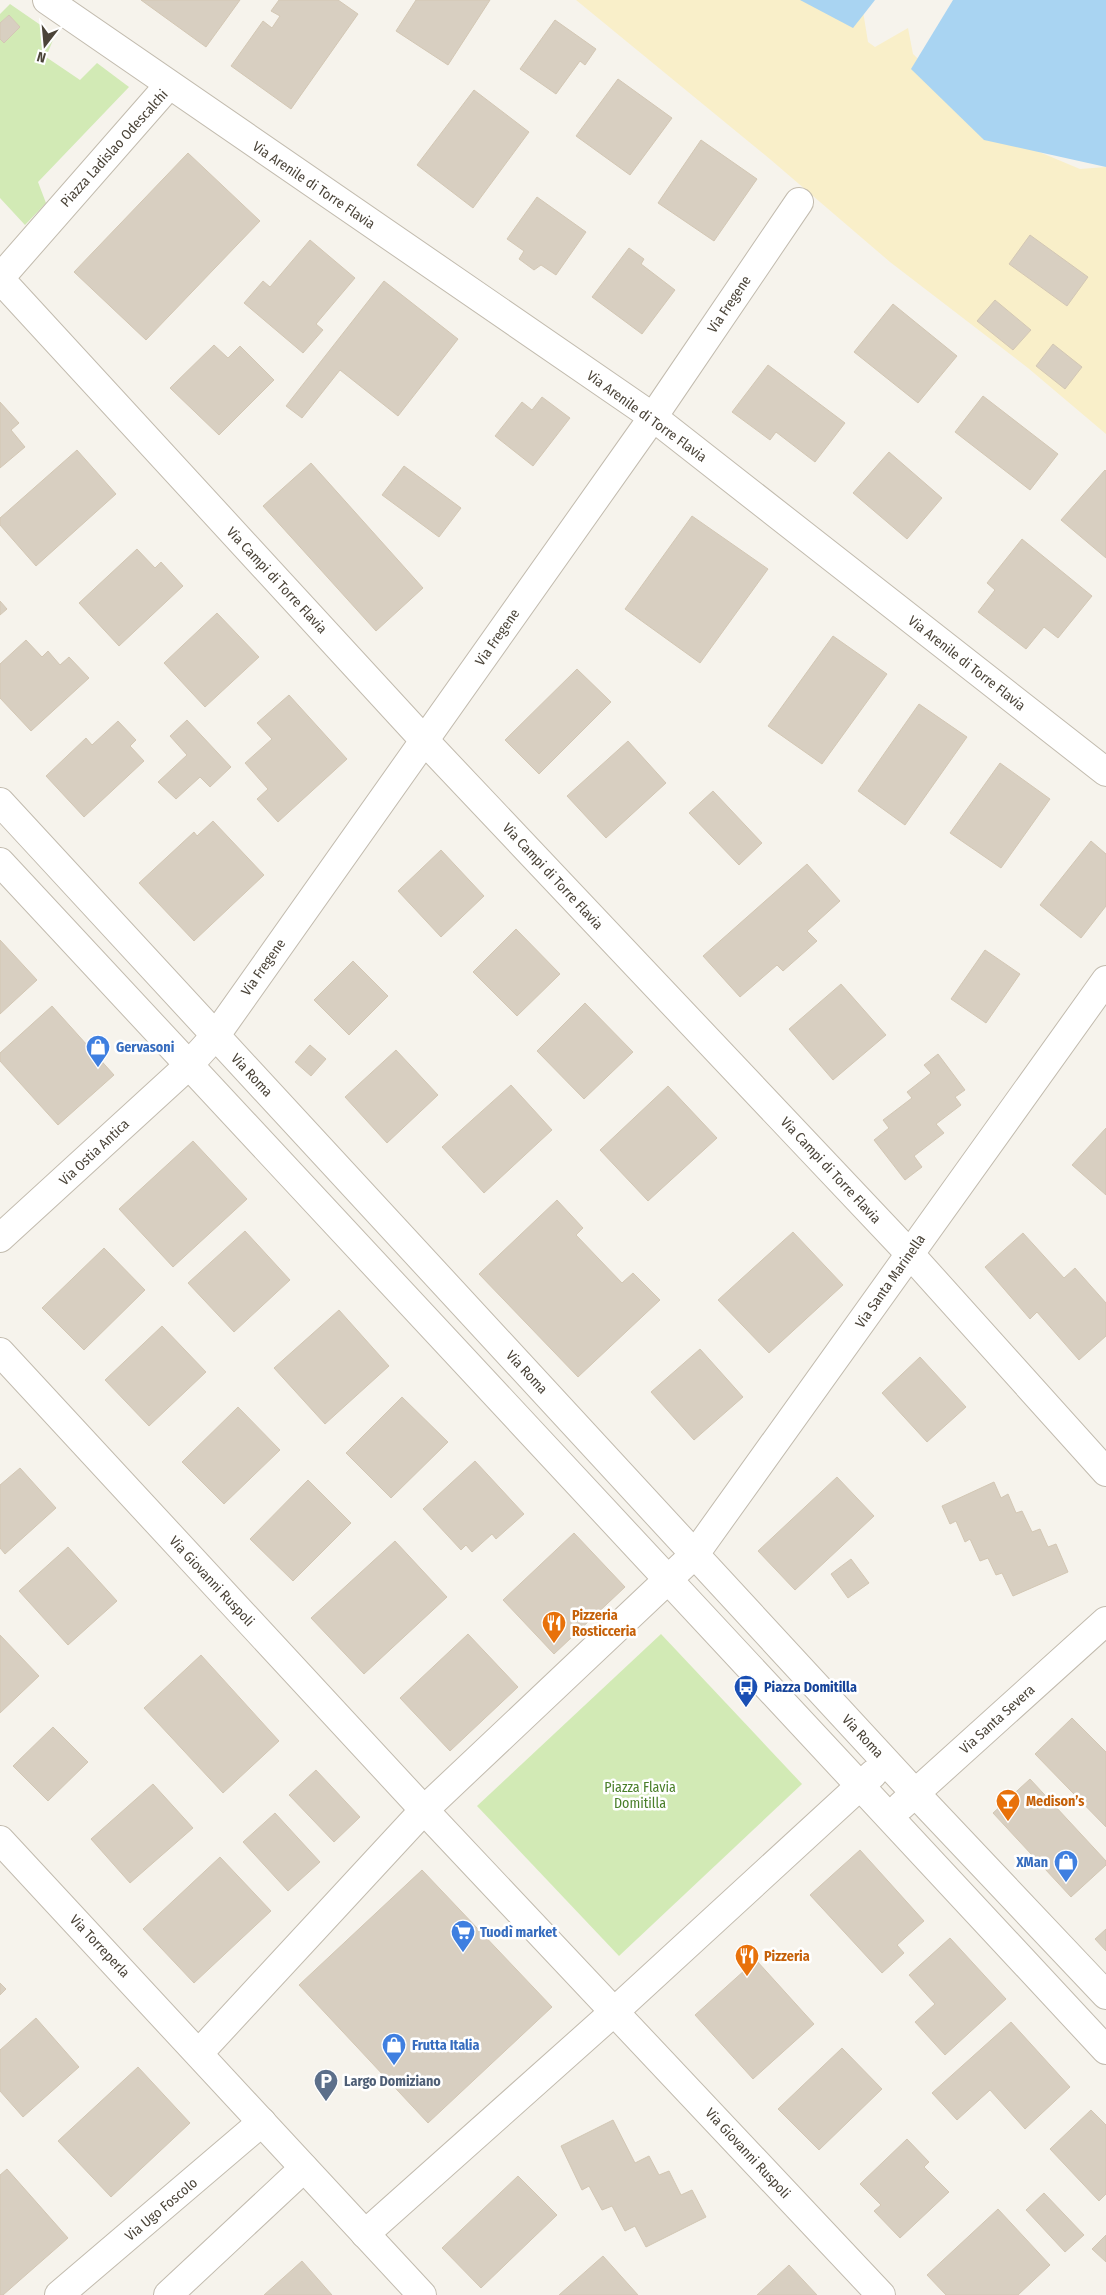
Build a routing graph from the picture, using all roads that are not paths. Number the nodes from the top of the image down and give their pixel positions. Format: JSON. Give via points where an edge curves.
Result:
{"nodes":[{"id":1,"x":47,"y":0,"type":"edge"},
{"id":2,"x":169,"y":85,"type":"junction"},
{"id":3,"x":799,"y":202,"type":"dead end"},
{"id":4,"x":0,"y":278,"type":"edge"},
{"id":5,"x":653,"y":417,"type":"junction"},
{"id":6,"x":424,"y":740,"type":"junction"},
{"id":7,"x":1106,"y":772,"type":"edge"},
{"id":8,"x":0,"y":802,"type":"edge"},
{"id":9,"x":0,"y":862,"type":"edge"},
{"id":10,"x":1106,"y":980,"type":"edge"},
{"id":11,"x":216,"y":1035,"type":"junction"},
{"id":12,"x":188,"y":1066,"type":"junction"},
{"id":13,"x":0,"y":1238,"type":"edge"},
{"id":14,"x":909,"y":1253,"type":"junction"},
{"id":15,"x":0,"y":1352,"type":"edge"},
{"id":16,"x":1106,"y":1472,"type":"edge"},
{"id":17,"x":695,"y":1554,"type":"junction"},
{"id":18,"x":669,"y":1579,"type":"junction"},
{"id":19,"x":1106,"y":1621,"type":"edge"},
{"id":20,"x":887,"y":1761,"type":"junction"},
{"id":21,"x":860,"y":1787,"type":"junction"},
{"id":22,"x":915,"y":1793,"type":"junction"},
{"id":23,"x":424,"y":1810,"type":"junction"},
{"id":24,"x":889,"y":1817,"type":"junction"},
{"id":25,"x":0,"y":1840,"type":"edge"},
{"id":26,"x":1056,"y":1940,"type":"junction"},
{"id":27,"x":1026,"y":1964,"type":"junction"},
{"id":28,"x":1106,"y":1995,"type":"edge"},
{"id":29,"x":615,"y":2011,"type":"junction"},
{"id":30,"x":1106,"y":2050,"type":"edge"},
{"id":31,"x":200,"y":2053,"type":"junction"},
{"id":32,"x":262,"y":2122,"type":"junction"},
{"id":33,"x":304,"y":2168,"type":"junction"},
{"id":34,"x":365,"y":2234,"type":"junction"},
{"id":35,"x":59,"y":2295,"type":"edge"},
{"id":36,"x":168,"y":2295,"type":"edge"},
{"id":37,"x":422,"y":2295,"type":"edge"},
{"id":38,"x":881,"y":2295,"type":"edge"}],
"edges":[{"from":1,"to":2,"type":"street","name":"Piazza Ladislao Odescalchi"},
{"from":2,"to":4,"type":"street","name":"Piazza Ladislao Odescalchi"},
{"from":2,"to":5,"type":"street","name":"Via Arenile di Torre Flavia"},
{"from":3,"to":5,"type":"street","name":"Via Fregene"},
{"from":4,"to":6,"type":"street","name":"Via Campi di Torre Flavia"},
{"from":5,"to":6,"type":"street","name":"Via Fregene"},
{"from":5,"to":7,"type":"street","name":"Via Arenile di Torre Flavia"},
{"from":6,"to":11,"type":"street","name":"Via Fregene"},
{"from":6,"to":14,"type":"street","name":"Via Campi di Torre Flavia"},
{"from":8,"to":11,"type":"street","name":"Via Roma"},
{"from":9,"to":12,"type":"street"},
{"from":10,"to":14,"type":"street","name":"Via Santa Marinella"},
{"from":11,"to":12,"type":"street","name":"Via Fregene"},
{"from":11,"to":17,"type":"street","name":"Via Roma"},
{"from":12,"to":13,"type":"street","name":"Via Ostia Antica"},
{"from":12,"to":18,"type":"street"},
{"from":14,"to":16,"type":"street","name":"Via Campi di Torre Flavia"},
{"from":14,"to":17,"type":"street","name":"Via Santa Marinella"},
{"from":15,"to":23,"type":"street","name":"Via Giovanni Ruspoli"},
{"from":17,"to":18,"type":"street","name":"Via Santa Marinella"},
{"from":17,"to":20,"type":"street","name":"Via Roma"},
{"from":18,"to":21,"type":"street"},
{"from":18,"to":23,"type":"street"},
{"from":19,"to":22,"type":"street","name":"Via Santa Severa"},
{"from":20,"to":21,"type":"street"},
{"from":20,"to":22,"type":"street","name":"Via Roma"},
{"from":21,"to":24,"type":"street"},
{"from":21,"to":29,"type":"street"},
{"from":22,"to":24,"type":"street","name":"Via Santa Severa"},
{"from":22,"to":26,"type":"street","name":"Via Roma"},
{"from":23,"to":29,"type":"street"},
{"from":23,"to":31,"type":"street"},
{"from":24,"to":27,"type":"street"},
{"from":25,"to":31,"type":"street","name":"Via Torreperla"},
{"from":26,"to":27,"type":"street"},
{"from":26,"to":28,"type":"street","name":"Via Roma"},
{"from":27,"to":30,"type":"street"},
{"from":29,"to":34,"type":"street"},
{"from":29,"to":38,"type":"street","name":"Via Giovanni Ruspoli"},
{"from":31,"to":32,"type":"street"},
{"from":32,"to":33,"type":"street"},
{"from":32,"to":35,"type":"street","name":"Via Ugo Foscolo"},
{"from":33,"to":34,"type":"street"},
{"from":33,"to":36,"type":"street"},
{"from":34,"to":37,"type":"street"}]}
